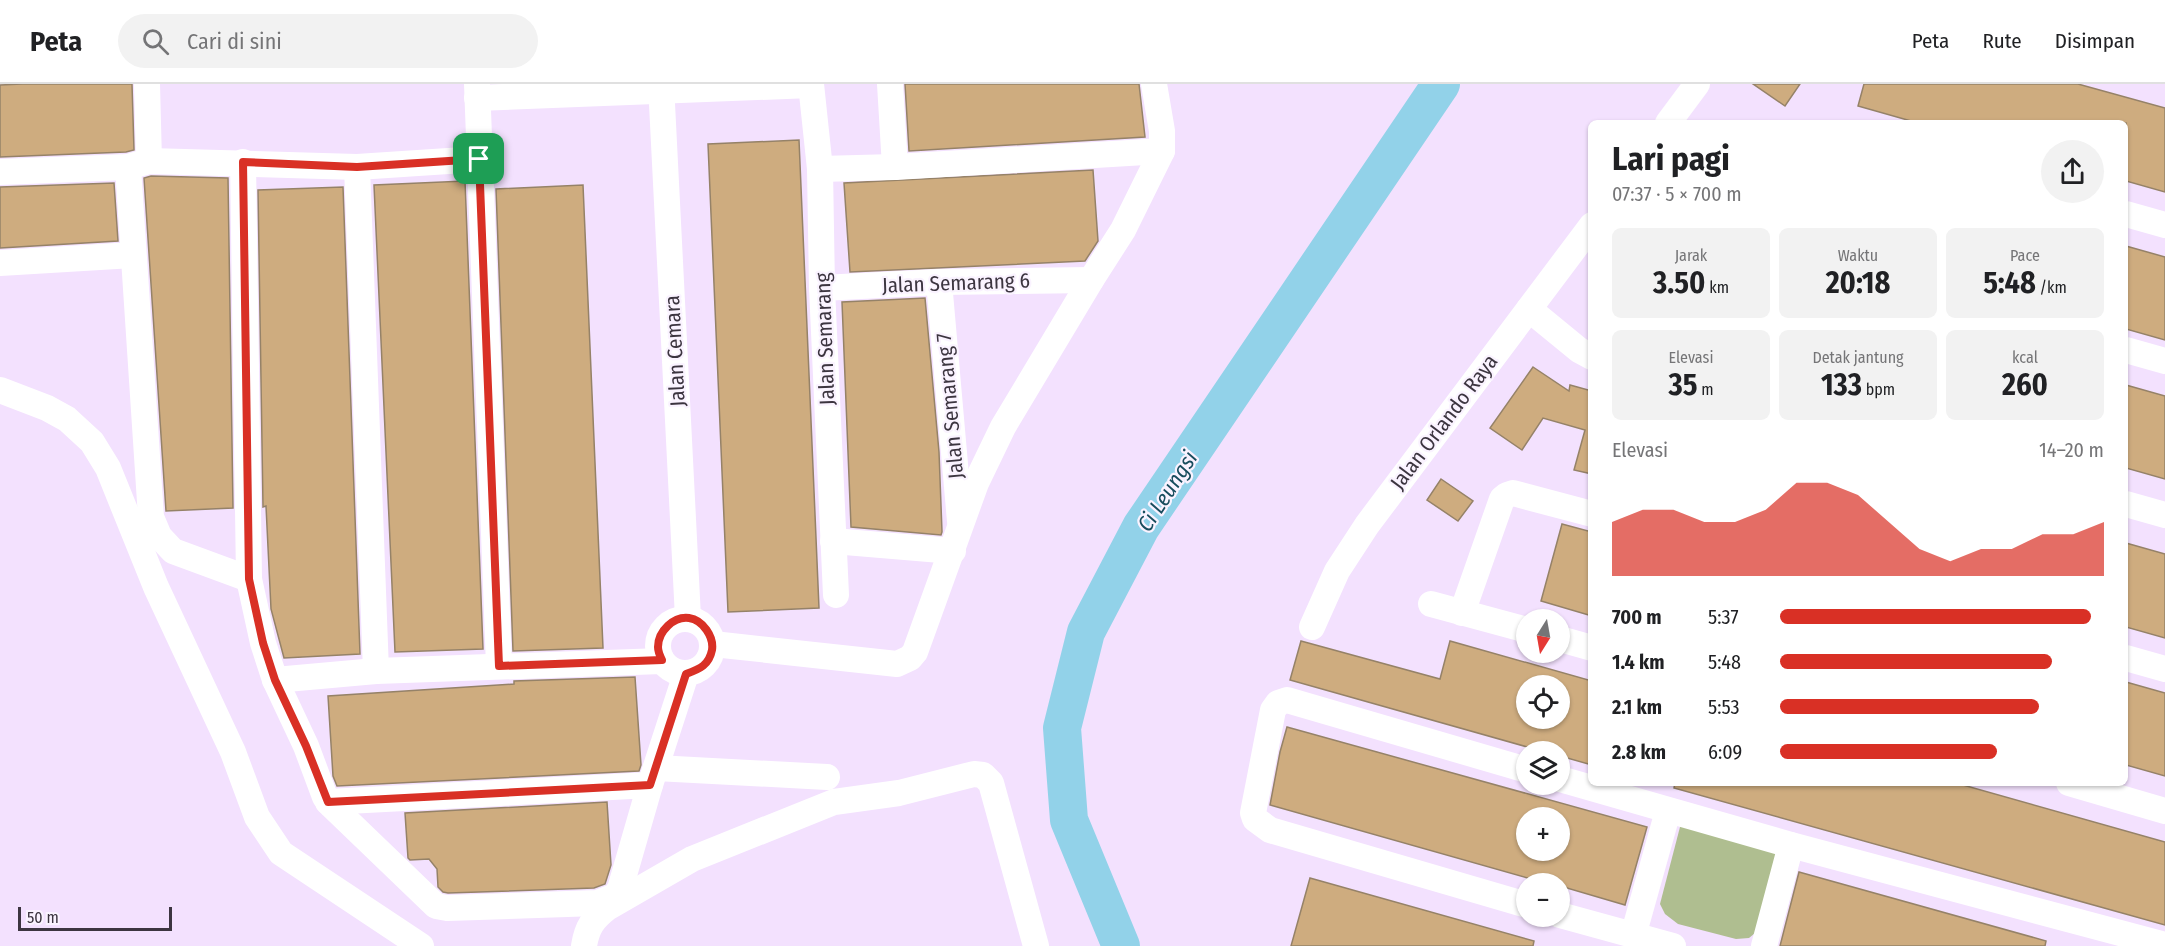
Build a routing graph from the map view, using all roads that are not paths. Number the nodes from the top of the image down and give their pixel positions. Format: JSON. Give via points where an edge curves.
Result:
{"nodes":[{"id":1,"x":147,"y":84,"type":"edge"},
{"id":2,"x":811,"y":84,"type":"edge"},
{"id":3,"x":890,"y":84,"type":"edge"},
{"id":4,"x":1154,"y":84,"type":"edge"},
{"id":5,"x":1697,"y":84,"type":"edge"},
{"id":6,"x":661,"y":87,"type":"edge"},
{"id":7,"x":477,"y":91,"type":"edge"},
{"id":8,"x":1670,"y":120,"type":"edge"},
{"id":9,"x":1162,"y":151,"type":"junction"},
{"id":10,"x":479,"y":159,"type":"junction"},
{"id":11,"x":243,"y":162,"type":"junction"},
{"id":12,"x":138,"y":164,"type":"junction"},
{"id":13,"x":357,"y":167,"type":"junction"},
{"id":14,"x":895,"y":167,"type":"junction"},
{"id":15,"x":820,"y":169,"type":"junction"},
{"id":16,"x":0,"y":172,"type":"edge"},
{"id":17,"x":2128,"y":215,"type":"edge"},
{"id":18,"x":2165,"y":225,"type":"edge"},
{"id":19,"x":1588,"y":230,"type":"edge"},
{"id":20,"x":133,"y":255,"type":"junction"},
{"id":21,"x":0,"y":263,"type":"edge"},
{"id":22,"x":1091,"y":280,"type":"junction"},
{"id":23,"x":939,"y":282,"type":"junction"},
{"id":24,"x":822,"y":288,"type":"junction"},
{"id":25,"x":1529,"y":309,"type":"junction"},
{"id":26,"x":2128,"y":351,"type":"edge"},
{"id":27,"x":1588,"y":355,"type":"edge"},
{"id":28,"x":2165,"y":361,"type":"edge"},
{"id":29,"x":0,"y":390,"type":"edge"},
{"id":30,"x":2128,"y":505,"type":"edge"},
{"id":31,"x":1588,"y":513,"type":"edge"},
{"id":32,"x":2165,"y":515,"type":"edge"},
{"id":33,"x":957,"y":540,"type":"junction"},
{"id":34,"x":833,"y":541,"type":"junction"},
{"id":35,"x":249,"y":579,"type":"junction"},
{"id":36,"x":836,"y":595,"type":"dead end"},
{"id":37,"x":1431,"y":604,"type":"dead end"},
{"id":38,"x":1462,"y":612,"type":"junction"},
{"id":39,"x":688,"y":618,"type":"junction"},
{"id":40,"x":1312,"y":627,"type":"dead end"},
{"id":41,"x":1516,"y":627,"type":"edge"},
{"id":42,"x":1570,"y":642,"type":"edge"},
{"id":43,"x":713,"y":644,"type":"junction"},
{"id":44,"x":1588,"y":647,"type":"edge"},
{"id":45,"x":2128,"y":659,"type":"edge"},
{"id":46,"x":662,"y":660,"type":"junction"},
{"id":47,"x":499,"y":666,"type":"junction"},
{"id":48,"x":2165,"y":669,"type":"edge"},
{"id":49,"x":376,"y":671,"type":"junction"},
{"id":50,"x":686,"y":674,"type":"junction"},
{"id":51,"x":275,"y":680,"type":"junction"},
{"id":52,"x":1516,"y":767,"type":"edge"},
{"id":53,"x":653,"y":776,"type":"junction"},
{"id":54,"x":827,"y":777,"type":"dead end"},
{"id":55,"x":1570,"y":782,"type":"edge"},
{"id":56,"x":2079,"y":786,"type":"edge"},
{"id":57,"x":328,"y":802,"type":"junction"},
{"id":58,"x":1668,"y":811,"type":"junction"},
{"id":59,"x":2165,"y":811,"type":"edge"},
{"id":60,"x":1791,"y":845,"type":"junction"},
{"id":61,"x":1516,"y":902,"type":"edge"},
{"id":62,"x":1570,"y":918,"type":"edge"},
{"id":63,"x":1633,"y":936,"type":"junction"},
{"id":64,"x":2165,"y":945,"type":"edge"},
{"id":65,"x":421,"y":946,"type":"edge"},
{"id":66,"x":584,"y":946,"type":"edge"},
{"id":67,"x":1036,"y":946,"type":"edge"},
{"id":68,"x":1672,"y":946,"type":"edge"},
{"id":69,"x":1764,"y":946,"type":"edge"}],
"edges":[{"from":1,"to":12,"type":"street"},
{"from":2,"to":6,"type":"street"},
{"from":2,"to":15,"type":"street","name":"Jalan Semarang"},
{"from":3,"to":14,"type":"street"},
{"from":4,"to":9,"type":"street"},
{"from":5,"to":8,"type":"street"},
{"from":6,"to":7,"type":"street"},
{"from":6,"to":39,"type":"street","name":"Jalan Cemara"},
{"from":7,"to":10,"type":"street"},
{"from":9,"to":14,"type":"street"},
{"from":9,"to":22,"type":"street","via":[[1123,230]]},
{"from":10,"to":13,"type":"street"},
{"from":10,"to":47,"type":"street"},
{"from":11,"to":12,"type":"street"},
{"from":11,"to":13,"type":"street"},
{"from":11,"to":35,"type":"street"},
{"from":12,"to":16,"type":"street"},
{"from":12,"to":20,"type":"street"},
{"from":13,"to":49,"type":"street"},
{"from":14,"to":15,"type":"street"},
{"from":15,"to":24,"type":"street","name":"Jalan Semarang"},
{"from":17,"to":18,"type":"street"},
{"from":19,"to":25,"type":"street","name":"Jalan Orlando Raya"},
{"from":20,"to":21,"type":"street"},
{"from":20,"to":35,"type":"street","via":[[152,517],[159,536],[173,551]]},
{"from":22,"to":23,"type":"street","name":"Jalan Semarang 6"},
{"from":22,"to":33,"type":"street","via":[[1002,427],[976,483]]},
{"from":23,"to":24,"type":"street","name":"Jalan Semarang 6"},
{"from":23,"to":33,"type":"street","name":"Jalan Semarang 7"},
{"from":24,"to":34,"type":"street","name":"Jalan Semarang"},
{"from":25,"to":27,"type":"street"},
{"from":25,"to":40,"type":"street","name":"Jalan Orlando Raya","via":[[1366,525],[1337,572]]},
{"from":26,"to":28,"type":"street"},
{"from":29,"to":65,"type":"street","via":[[67,418],[92,442],[108,468],[156,587],[233,752],[257,817],[281,853]]},
{"from":30,"to":32,"type":"street"},
{"from":31,"to":38,"type":"street","via":[[1507,495],[1502,499]]},
{"from":33,"to":34,"type":"street"},
{"from":33,"to":43,"type":"street","via":[[915,652],[904,663]]},
{"from":34,"to":36,"type":"street","name":"Jalan Semarang"},
{"from":35,"to":51,"type":"street"},
{"from":37,"to":38,"type":"street"},
{"from":38,"to":41,"type":"street"},
{"from":39,"to":43,"type":"street","via":[[708,631]]},
{"from":39,"to":46,"type":"street","via":[[670,623],[661,633],[658,647]]},
{"from":42,"to":44,"type":"street"},
{"from":43,"to":50,"type":"street","via":[[710,659],[700,669]]},
{"from":45,"to":48,"type":"street"},
{"from":46,"to":47,"type":"street"},
{"from":46,"to":50,"type":"street","via":[[672,670]]},
{"from":47,"to":49,"type":"street"},
{"from":49,"to":51,"type":"street"},
{"from":50,"to":53,"type":"street"},
{"from":51,"to":57,"type":"street"},
{"from":52,"to":61,"type":"street","via":[[1287,700],[1273,710],[1253,813],[1270,830]]},
{"from":53,"to":54,"type":"street"},
{"from":53,"to":57,"type":"street"},
{"from":53,"to":57,"type":"street","via":[[620,889],[615,896],[597,903],[436,906]]},
{"from":55,"to":58,"type":"street"},
{"from":56,"to":59,"type":"street"},
{"from":58,"to":60,"type":"street"},
{"from":58,"to":63,"type":"street"},
{"from":60,"to":64,"type":"street"},
{"from":60,"to":69,"type":"street"},
{"from":62,"to":63,"type":"street"},
{"from":63,"to":68,"type":"street"},
{"from":66,"to":67,"type":"street","via":[[595,917],[692,859],[834,802],[899,793],[974,774],[991,783]]}]}
